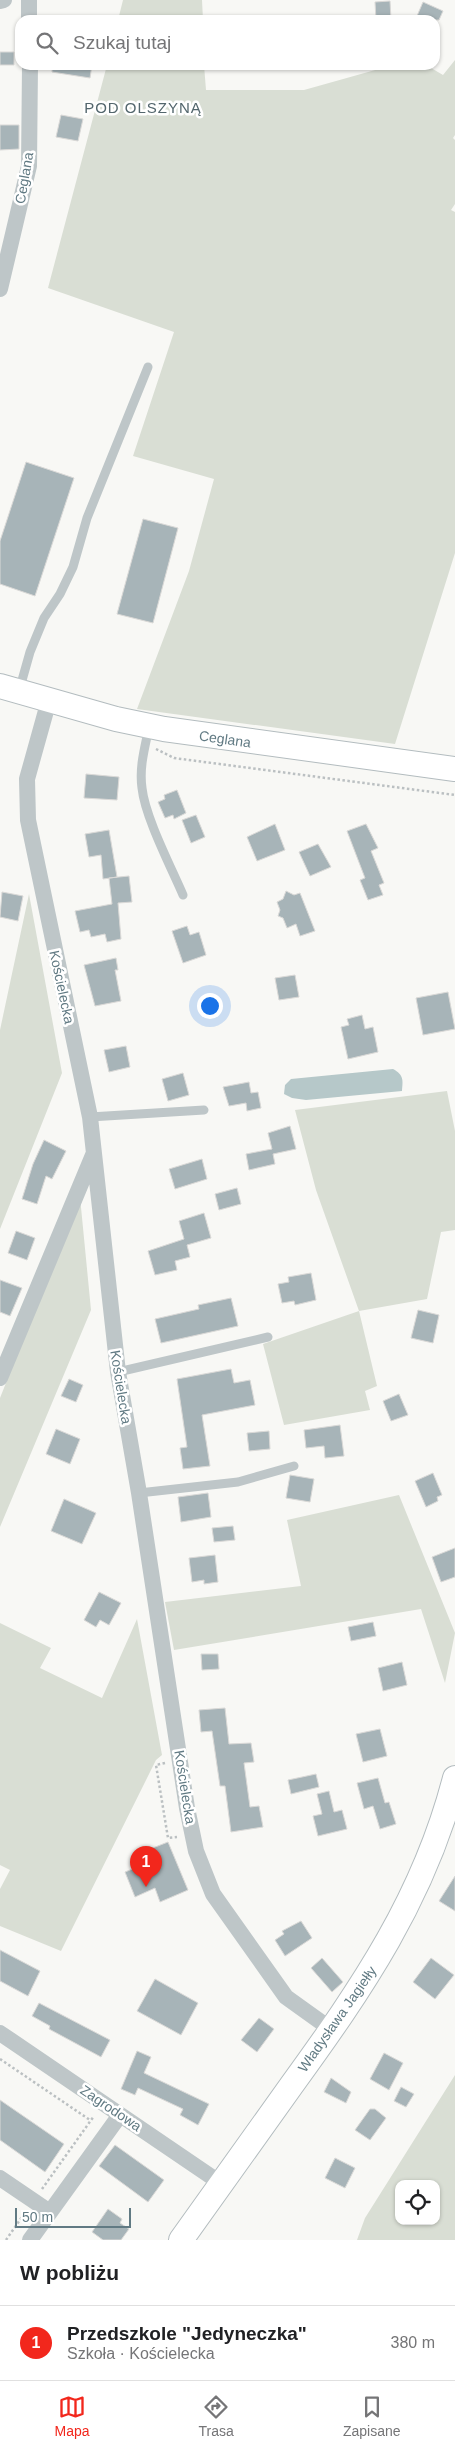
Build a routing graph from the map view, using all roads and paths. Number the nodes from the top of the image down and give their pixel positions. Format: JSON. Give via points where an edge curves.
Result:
{"nodes":[{"id":1,"x":29,"y":0,"type":"edge"},
{"id":2,"x":29,"y":15,"type":"edge"},
{"id":3,"x":30,"y":70,"type":"edge"},
{"id":4,"x":0,"y":289,"type":"edge"},
{"id":5,"x":148,"y":367,"type":"dead end"},
{"id":6,"x":5,"y":690,"type":"edge"},
{"id":7,"x":49,"y":700,"type":"junction"},
{"id":8,"x":147,"y":735,"type":"junction"},
{"id":9,"x":455,"y":769,"type":"edge"},
{"id":10,"x":455,"y":795,"type":"edge"},
{"id":11,"x":184,"y":895,"type":"dead end"},
{"id":12,"x":204,"y":1110,"type":"dead end"},
{"id":13,"x":90,"y":1117,"type":"junction"},
{"id":14,"x":93,"y":1153,"type":"junction"},
{"id":15,"x":268,"y":1337,"type":"dead end"},
{"id":16,"x":118,"y":1372,"type":"junction"},
{"id":17,"x":0,"y":1378,"type":"edge"},
{"id":18,"x":294,"y":1466,"type":"dead end"},
{"id":19,"x":138,"y":1493,"type":"junction"},
{"id":20,"x":455,"y":1778,"type":"edge"},
{"id":21,"x":332,"y":2030,"type":"junction"},
{"id":22,"x":0,"y":2033,"type":"edge"},
{"id":23,"x":0,"y":2059,"type":"edge"},
{"id":24,"x":104,"y":2103,"type":"junction"},
{"id":25,"x":120,"y":2115,"type":"junction"},
{"id":26,"x":90,"y":2120,"type":"junction"},
{"id":27,"x":108,"y":2132,"type":"junction"},
{"id":28,"x":0,"y":2178,"type":"edge"},
{"id":29,"x":222,"y":2184,"type":"junction"},
{"id":30,"x":34,"y":2201,"type":"junction"},
{"id":31,"x":50,"y":2212,"type":"junction"},
{"id":32,"x":6,"y":2240,"type":"edge"},
{"id":33,"x":30,"y":2240,"type":"edge"},
{"id":34,"x":181,"y":2240,"type":"edge"}],
"edges":[{"from":1,"to":2,"type":"street"},
{"from":3,"to":4,"type":"street","name":"Ceglana","via":[[29,166]]},
{"from":5,"to":6,"type":"lane","via":[[87,518],[73,567],[44,618],[30,652]]},
{"from":6,"to":7,"type":"street","name":"Ceglana"},
{"from":7,"to":8,"type":"street","name":"Ceglana"},
{"from":7,"to":13,"type":"street","name":"Kościelecka","via":[[27,779],[28,820]]},
{"from":8,"to":9,"type":"street","name":"Ceglana","via":[[204,736]]},
{"from":8,"to":10,"type":"path","via":[[174,758]]},
{"from":8,"to":11,"type":"lane","via":[[141,766],[142,789],[152,823]]},
{"from":12,"to":13,"type":"lane"},
{"from":13,"to":14,"type":"street","name":"Kościelecka"},
{"from":14,"to":16,"type":"street","name":"Kościelecka"},
{"from":14,"to":17,"type":"street"},
{"from":15,"to":16,"type":"lane"},
{"from":16,"to":19,"type":"street","name":"Kościelecka"},
{"from":18,"to":19,"type":"lane","via":[[238,1482]]},
{"from":19,"to":21,"type":"street","name":"Kościelecka","via":[[187,1808],[203,1871],[213,1894],[286,1997]]},
{"from":20,"to":21,"type":"street","name":"Władysława Jagiełły","via":[[431,1854],[411,1897],[383,1951]]},
{"from":21,"to":29,"type":"street","name":"Władysława Jagiełły"},
{"from":22,"to":24,"type":"street","name":"Zagrodowa"},
{"from":23,"to":26,"type":"path"},
{"from":24,"to":25,"type":"street","name":"Zagrodowa"},
{"from":24,"to":26,"type":"path"},
{"from":25,"to":27,"type":"street"},
{"from":25,"to":29,"type":"street","name":"Zagrodowa"},
{"from":26,"to":27,"type":"path"},
{"from":26,"to":30,"type":"path"},
{"from":27,"to":31,"type":"street"},
{"from":28,"to":30,"type":"street"},
{"from":29,"to":34,"type":"street","name":"Władysława Jagiełły"},
{"from":30,"to":31,"type":"street"},
{"from":30,"to":32,"type":"path"},
{"from":31,"to":33,"type":"street"}]}
